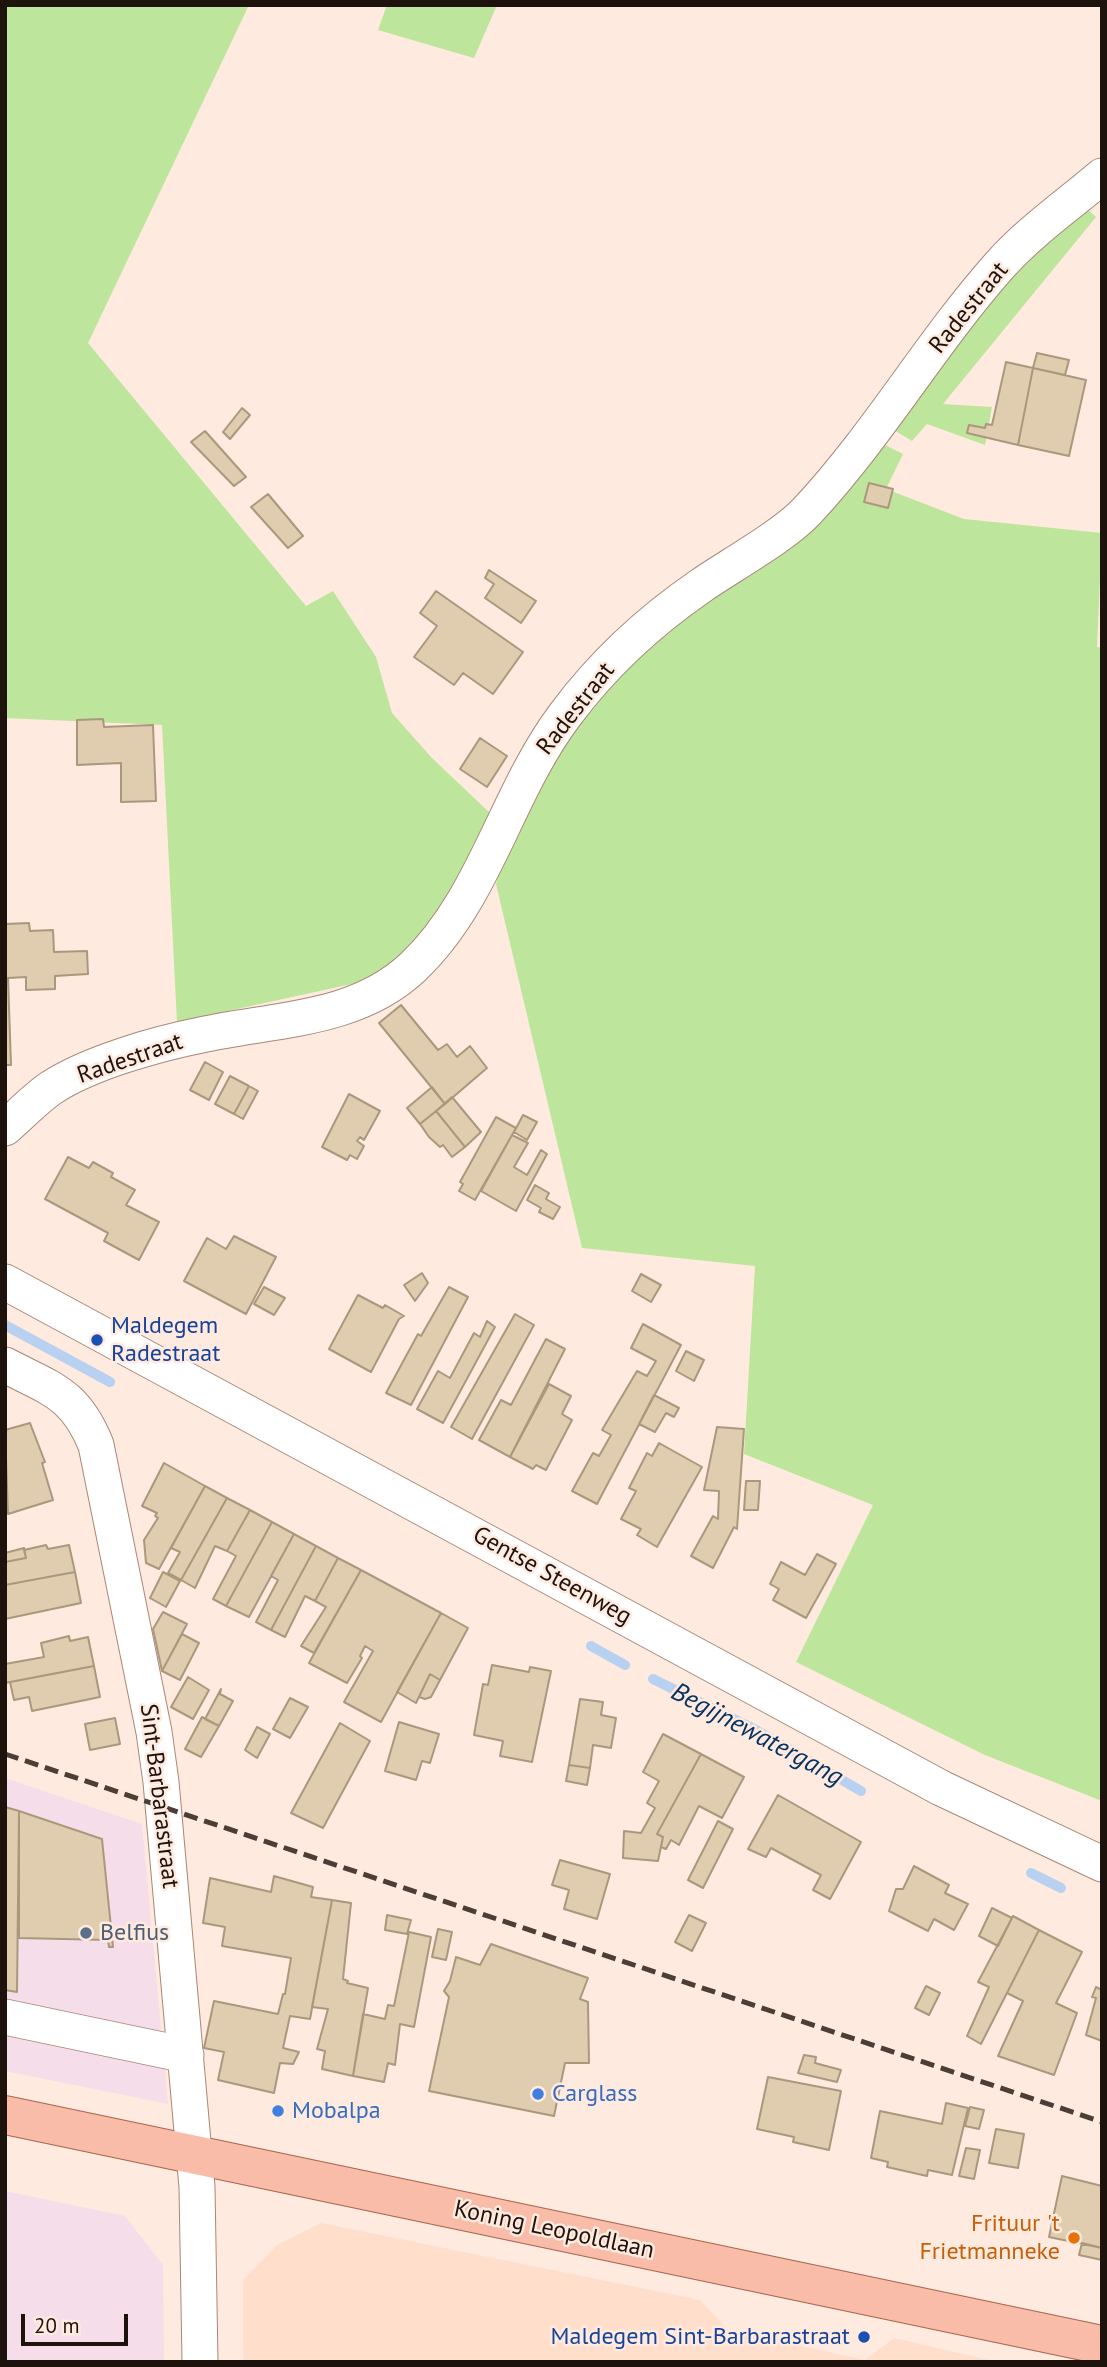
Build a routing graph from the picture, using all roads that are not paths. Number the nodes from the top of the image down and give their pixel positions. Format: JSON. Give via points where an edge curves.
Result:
{"nodes":[{"id":1,"x":1102,"y":176,"type":"edge"},
{"id":2,"x":5,"y":1128,"type":"edge"},
{"id":3,"x":5,"y":1282,"type":"edge"},
{"id":4,"x":5,"y":1365,"type":"edge"},
{"id":5,"x":1102,"y":1864,"type":"edge"},
{"id":6,"x":5,"y":2017,"type":"edge"},
{"id":7,"x":186,"y":2055,"type":"junction"},
{"id":8,"x":5,"y":2115,"type":"edge"},
{"id":9,"x":195,"y":2153,"type":"junction"},
{"id":10,"x":1102,"y":2345,"type":"edge"},
{"id":11,"x":200,"y":2362,"type":"edge"}],
"edges":[{"from":1,"to":2,"type":"street","name":"Radestraat","via":[[1000,264],[846,467],[804,515],[692,592],[627,645],[584,691],[525,777],[446,932],[411,969],[366,1001],[316,1015],[199,1035],[120,1057],[52,1088]]},
{"from":3,"to":5,"type":"street","name":"Gentse Steenweg","via":[[941,1788]]},
{"from":4,"to":7,"type":"street","name":"Sint-Barbarastraat","via":[[77,1407],[96,1444],[154,1732]]},
{"from":6,"to":7,"type":"street"},
{"from":7,"to":9,"type":"street","name":"Sint-Barbarastraat"},
{"from":8,"to":9,"type":"main road","name":"Koning Leopoldlaan"},
{"from":9,"to":10,"type":"main road","name":"Koning Leopoldlaan"},
{"from":9,"to":11,"type":"street","name":"Sint-Barbarastraat"}]}
